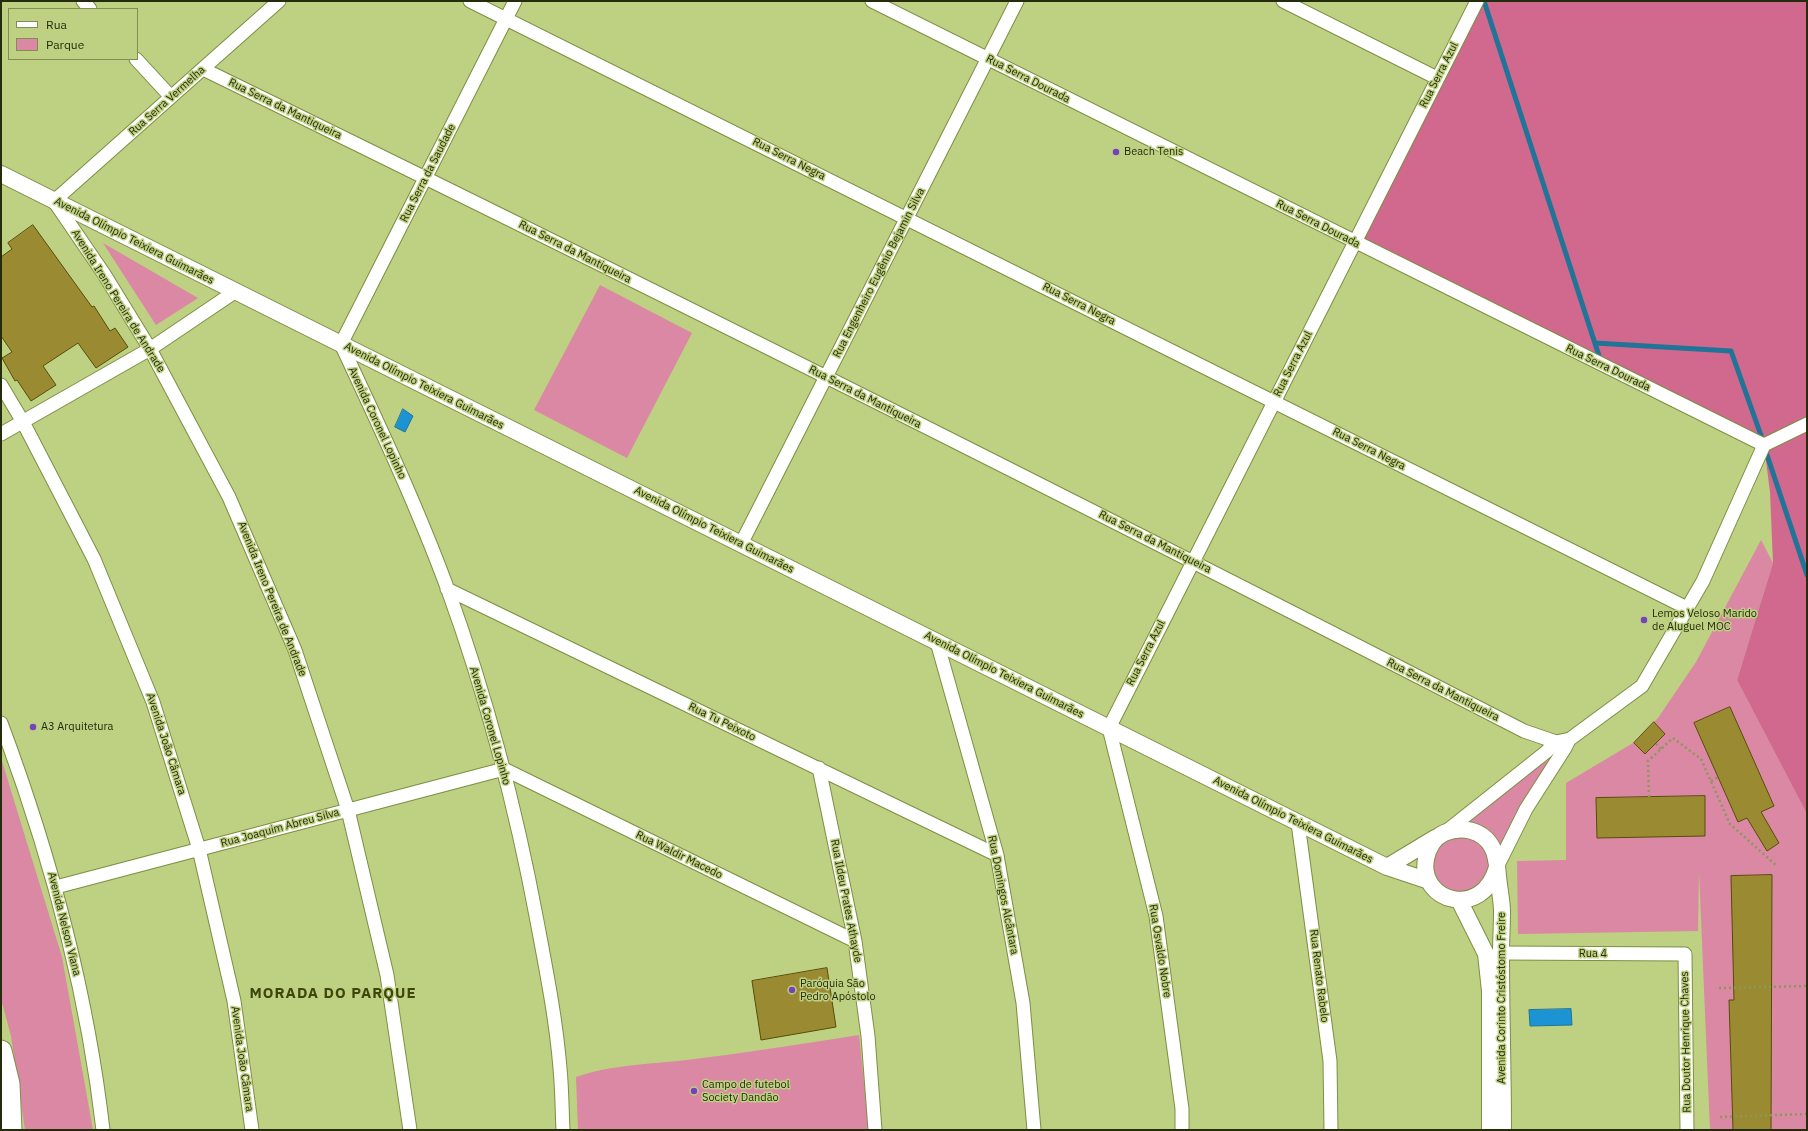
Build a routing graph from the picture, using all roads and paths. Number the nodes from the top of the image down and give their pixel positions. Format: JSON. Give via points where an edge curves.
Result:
{"nodes":[{"id":1,"x":470,"y":1,"type":"edge"},
{"id":2,"x":515,"y":1,"type":"edge"},
{"id":3,"x":872,"y":1,"type":"edge"},
{"id":4,"x":1017,"y":1,"type":"edge"},
{"id":5,"x":1283,"y":1,"type":"edge"},
{"id":6,"x":1477,"y":1,"type":"edge"},
{"id":7,"x":275,"y":2,"type":"edge"},
{"id":8,"x":506,"y":18,"type":"junction"},
{"id":9,"x":988,"y":58,"type":"junction"},
{"id":10,"x":137,"y":60,"type":"edge"},
{"id":11,"x":203,"y":69,"type":"junction"},
{"id":12,"x":1438,"y":78,"type":"junction"},
{"id":13,"x":171,"y":97,"type":"junction"},
{"id":14,"x":1,"y":174,"type":"edge"},
{"id":15,"x":426,"y":177,"type":"junction"},
{"id":16,"x":54,"y":201,"type":"junction"},
{"id":17,"x":906,"y":218,"type":"junction"},
{"id":18,"x":1354,"y":242,"type":"junction"},
{"id":19,"x":236,"y":292,"type":"junction"},
{"id":20,"x":340,"y":344,"type":"junction"},
{"id":21,"x":150,"y":349,"type":"junction"},
{"id":22,"x":826,"y":378,"type":"junction"},
{"id":23,"x":1,"y":385,"type":"edge"},
{"id":24,"x":1274,"y":402,"type":"junction"},
{"id":25,"x":23,"y":422,"type":"junction"},
{"id":26,"x":1807,"y":424,"type":"edge"},
{"id":27,"x":1,"y":434,"type":"edge"},
{"id":28,"x":1764,"y":445,"type":"junction"},
{"id":29,"x":741,"y":544,"type":"junction"},
{"id":30,"x":1193,"y":561,"type":"junction"},
{"id":31,"x":447,"y":589,"type":"junction"},
{"id":32,"x":1687,"y":608,"type":"junction"},
{"id":33,"x":937,"y":642,"type":"junction"},
{"id":34,"x":1,"y":723,"type":"edge"},
{"id":35,"x":1109,"y":728,"type":"junction"},
{"id":36,"x":1524,"y":731,"type":"junction"},
{"id":37,"x":1564,"y":743,"type":"junction"},
{"id":38,"x":1656,"y":744,"type":"dead end"},
{"id":39,"x":1661,"y":749,"type":"junction"},
{"id":40,"x":1546,"y":752,"type":"junction"},
{"id":41,"x":1558,"y":759,"type":"junction"},
{"id":42,"x":819,"y":768,"type":"junction"},
{"id":43,"x":504,"y":769,"type":"junction"},
{"id":44,"x":1718,"y":778,"type":"dead end"},
{"id":45,"x":1711,"y":781,"type":"junction"},
{"id":46,"x":1648,"y":797,"type":"dead end"},
{"id":47,"x":348,"y":810,"type":"junction"},
{"id":48,"x":1298,"y":823,"type":"junction"},
{"id":49,"x":1442,"y":834,"type":"junction"},
{"id":50,"x":199,"y":849,"type":"junction"},
{"id":51,"x":997,"y":855,"type":"junction"},
{"id":52,"x":1777,"y":866,"type":"dead end"},
{"id":53,"x":1387,"y":867,"type":"junction"},
{"id":54,"x":1497,"y":867,"type":"junction"},
{"id":55,"x":1429,"y":881,"type":"junction"},
{"id":56,"x":56,"y":887,"type":"junction"},
{"id":57,"x":1459,"y":900,"type":"junction"},
{"id":58,"x":855,"y":941,"type":"junction"},
{"id":59,"x":1501,"y":954,"type":"junction"},
{"id":60,"x":1685,"y":954,"type":"joint"},
{"id":61,"x":1807,"y":986,"type":"edge"},
{"id":62,"x":1719,"y":988,"type":"dead end"},
{"id":63,"x":1,"y":1052,"type":"edge"},
{"id":64,"x":1807,"y":1114,"type":"edge"},
{"id":65,"x":1720,"y":1117,"type":"dead end"},
{"id":66,"x":1497,"y":1126,"type":"edge"},
{"id":67,"x":11,"y":1130,"type":"edge"},
{"id":68,"x":103,"y":1130,"type":"edge"},
{"id":69,"x":252,"y":1130,"type":"edge"},
{"id":70,"x":410,"y":1130,"type":"edge"},
{"id":71,"x":563,"y":1130,"type":"edge"},
{"id":72,"x":875,"y":1130,"type":"edge"},
{"id":73,"x":1034,"y":1130,"type":"edge"},
{"id":74,"x":1182,"y":1130,"type":"edge"},
{"id":75,"x":1331,"y":1130,"type":"edge"},
{"id":76,"x":1687,"y":1130,"type":"edge"}],
"edges":[{"from":1,"to":8,"type":"street","name":"Rua Serra Negra"},
{"from":2,"to":8,"type":"street","name":"Rua Serra da Saudade"},
{"from":3,"to":9,"type":"street","name":"Rua Serra Dourada"},
{"from":4,"to":9,"type":"street","name":"Rua Engenheiro Eugênio Bejamin Silva"},
{"from":5,"to":12,"type":"street"},
{"from":6,"to":12,"type":"street","name":"Rua Serra Azul"},
{"from":7,"to":11,"type":"street","name":"Rua Serra Vermelha"},
{"from":8,"to":15,"type":"street","name":"Rua Serra da Saudade"},
{"from":8,"to":17,"type":"street","name":"Rua Serra Negra"},
{"from":9,"to":17,"type":"street","name":"Rua Engenheiro Eugênio Bejamin Silva"},
{"from":9,"to":18,"type":"street","name":"Rua Serra Dourada"},
{"from":10,"to":13,"type":"street"},
{"from":11,"to":13,"type":"street","name":"Rua Serra Vermelha"},
{"from":11,"to":15,"type":"street","name":"Rua Serra da Mantiqueira"},
{"from":12,"to":18,"type":"street","name":"Rua Serra Azul"},
{"from":13,"to":16,"type":"street","name":"Rua Serra Vermelha"},
{"from":14,"to":16,"type":"street","name":"Avenida Olímpio Teixiera Guimarães"},
{"from":15,"to":20,"type":"street","name":"Rua Serra da Saudade"},
{"from":15,"to":22,"type":"street","name":"Rua Serra da Mantiqueira"},
{"from":16,"to":19,"type":"street","name":"Avenida Olímpio Teixiera Guimarães"},
{"from":16,"to":21,"type":"street","name":"Avenida Ireno Pereira de Andrade","via":[[104,274]]},
{"from":17,"to":22,"type":"street","name":"Rua Engenheiro Eugênio Bejamin Silva"},
{"from":17,"to":24,"type":"street","name":"Rua Serra Negra"},
{"from":18,"to":24,"type":"street","name":"Rua Serra Azul"},
{"from":18,"to":28,"type":"street","name":"Rua Serra Dourada"},
{"from":19,"to":20,"type":"street","name":"Avenida Olímpio Teixiera Guimarães"},
{"from":19,"to":21,"type":"street"},
{"from":20,"to":29,"type":"street","name":"Avenida Olímpio Teixiera Guimarães"},
{"from":20,"to":31,"type":"street","name":"Avenida Coronel Lopinho","via":[[398,465]]},
{"from":21,"to":25,"type":"street"},
{"from":21,"to":47,"type":"street","name":"Avenida Ireno Pereira de Andrade","via":[[229,497],[296,650]]},
{"from":22,"to":29,"type":"street","name":"Rua Engenheiro Eugênio Bejamin Silva"},
{"from":22,"to":30,"type":"street","name":"Rua Serra da Mantiqueira"},
{"from":23,"to":25,"type":"street","name":"Avenida João Câmara"},
{"from":24,"to":30,"type":"street","name":"Rua Serra Azul"},
{"from":24,"to":32,"type":"street","name":"Rua Serra Negra"},
{"from":25,"to":27,"type":"street"},
{"from":25,"to":50,"type":"street","name":"Avenida João Câmara","via":[[94,559],[153,702]]},
{"from":26,"to":28,"type":"street"},
{"from":28,"to":32,"type":"street","via":[[1703,581]]},
{"from":29,"to":33,"type":"street","name":"Avenida Olímpio Teixiera Guimarães"},
{"from":30,"to":35,"type":"street","name":"Rua Serra Azul"},
{"from":30,"to":36,"type":"street","name":"Rua Serra da Mantiqueira"},
{"from":31,"to":42,"type":"street","name":"Rua Tu Peixoto"},
{"from":31,"to":43,"type":"street","name":"Avenida Coronel Lopinho","via":[[478,678]]},
{"from":32,"to":37,"type":"street","via":[[1642,686]]},
{"from":33,"to":35,"type":"street","name":"Avenida Olímpio Teixiera Guimarães"},
{"from":33,"to":51,"type":"street","name":"Rua Domingos Alcântara"},
{"from":34,"to":56,"type":"street","name":"Avenida Nelson Viana","via":[[24,785]]},
{"from":35,"to":48,"type":"street","name":"Avenida Olímpio Teixiera Guimarães"},
{"from":35,"to":74,"type":"street","name":"Rua Osvaldo Nobre","via":[[1156,916],[1182,1109]]},
{"from":36,"to":37,"type":"street","name":"Rua Serra da Mantiqueira"},
{"from":36,"to":40,"type":"street","name":"Rua Serra da Mantiqueira"},
{"from":37,"to":40,"type":"street"},
{"from":37,"to":41,"type":"street"},
{"from":38,"to":39,"type":"path"},
{"from":39,"to":45,"type":"path","via":[[1673,738],[1701,758]]},
{"from":39,"to":46,"type":"path","via":[[1648,761]]},
{"from":40,"to":41,"type":"street","name":"Rua Serra da Mantiqueira"},
{"from":40,"to":49,"type":"street"},
{"from":41,"to":54,"type":"street","via":[[1526,809]]},
{"from":42,"to":51,"type":"street","name":"Rua Tu Peixoto"},
{"from":42,"to":58,"type":"street","name":"Rua Ildeu Prates Athayde"},
{"from":43,"to":47,"type":"street","name":"Rua Joaquim Abreu Silva"},
{"from":43,"to":58,"type":"street","name":"Rua Waldir Macedo"},
{"from":43,"to":71,"type":"street","name":"Avenida Coronel Lopinho","via":[[527,867],[546,967],[560,1067]]},
{"from":44,"to":45,"type":"path"},
{"from":45,"to":52,"type":"path","via":[[1730,824]]},
{"from":47,"to":50,"type":"street","name":"Rua Joaquim Abreu Silva"},
{"from":47,"to":70,"type":"street","name":"Avenida Ireno Pereira de Andrade","via":[[387,974]]},
{"from":48,"to":53,"type":"street","name":"Avenida Olímpio Teixiera Guimarães"},
{"from":48,"to":75,"type":"street","name":"Rua Renato Rabelo","via":[[1330,1061]]},
{"from":49,"to":53,"type":"street","name":"Avenida Corinto Cristóstomo Freire"},
{"from":49,"to":54,"type":"street","name":"Avenida Corinto Cristóstomo Freire","via":[[1464,829],[1484,837],[1496,856]]},
{"from":49,"to":55,"type":"street","via":[[1428,850],[1425,860]]},
{"from":50,"to":56,"type":"street","name":"Rua Joaquim Abreu Silva"},
{"from":50,"to":69,"type":"street","name":"Avenida João Câmara","via":[[234,1001]]},
{"from":51,"to":73,"type":"street","name":"Rua Domingos Alcântara","via":[[1023,1003]]},
{"from":53,"to":55,"type":"street","name":"Avenida Olímpio Teixiera Guimarães"},
{"from":54,"to":57,"type":"street","via":[[1494,878],[1480,894],[1470,899]]},
{"from":54,"to":59,"type":"street","name":"Avenida Corinto Cristóstomo Freire","via":[[1502,911]]},
{"from":55,"to":57,"type":"street","via":[[1442,895]]},
{"from":56,"to":68,"type":"street","name":"Avenida Nelson Viana","via":[[80,991]]},
{"from":57,"to":66,"type":"street","name":"Avenida Corinto Cristóstomo Freire","via":[[1486,954]]},
{"from":58,"to":72,"type":"street","name":"Rua Ildeu Prates Athayde","via":[[868,1036]]},
{"from":59,"to":60,"type":"street","name":"Rua 4"},
{"from":59,"to":66,"type":"street","name":"Avenida Corinto Cristóstomo Freire"},
{"from":60,"to":76,"type":"street","name":"Rua Doutor Henrique Chaves"},
{"from":61,"to":62,"type":"path"},
{"from":63,"to":67,"type":"main road","via":[[10,1084]]},
{"from":64,"to":65,"type":"path"}]}
